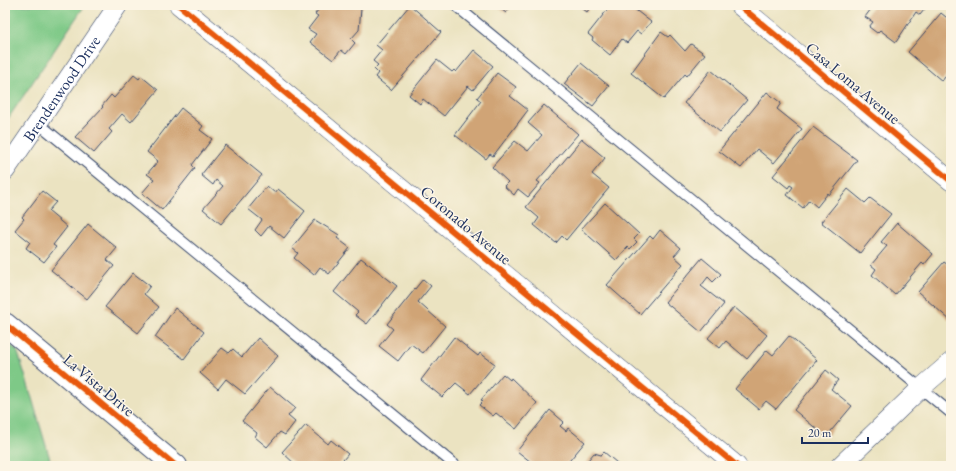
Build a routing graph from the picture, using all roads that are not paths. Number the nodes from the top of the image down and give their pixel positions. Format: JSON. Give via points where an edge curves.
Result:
{"nodes":[{"id":1,"x":118,"y":5,"type":"edge"},
{"id":2,"x":179,"y":5,"type":"edge"},
{"id":3,"x":455,"y":5,"type":"edge"},
{"id":4,"x":738,"y":5,"type":"edge"},
{"id":5,"x":38,"y":123,"type":"junction"},
{"id":6,"x":5,"y":171,"type":"edge"},
{"id":7,"x":951,"y":181,"type":"edge"},
{"id":8,"x":5,"y":324,"type":"edge"},
{"id":9,"x":951,"y":362,"type":"edge"},
{"id":10,"x":921,"y":388,"type":"junction"},
{"id":11,"x":951,"y":413,"type":"edge"},
{"id":12,"x":176,"y":466,"type":"edge"},
{"id":13,"x":456,"y":466,"type":"edge"},
{"id":14,"x":737,"y":466,"type":"edge"},
{"id":15,"x":840,"y":466,"type":"edge"}],
"edges":[{"from":1,"to":5,"type":"street","name":"Brendenwood Drive"},
{"from":2,"to":14,"type":"street","name":"Coronado Avenue"},
{"from":3,"to":10,"type":"lane"},
{"from":4,"to":7,"type":"street","name":"Casa Loma Avenue"},
{"from":5,"to":6,"type":"street","name":"Brendenwood Drive"},
{"from":5,"to":13,"type":"lane"},
{"from":8,"to":12,"type":"street","name":"La Vista Drive"},
{"from":9,"to":10,"type":"street"},
{"from":10,"to":11,"type":"lane"},
{"from":10,"to":15,"type":"street"}]}
